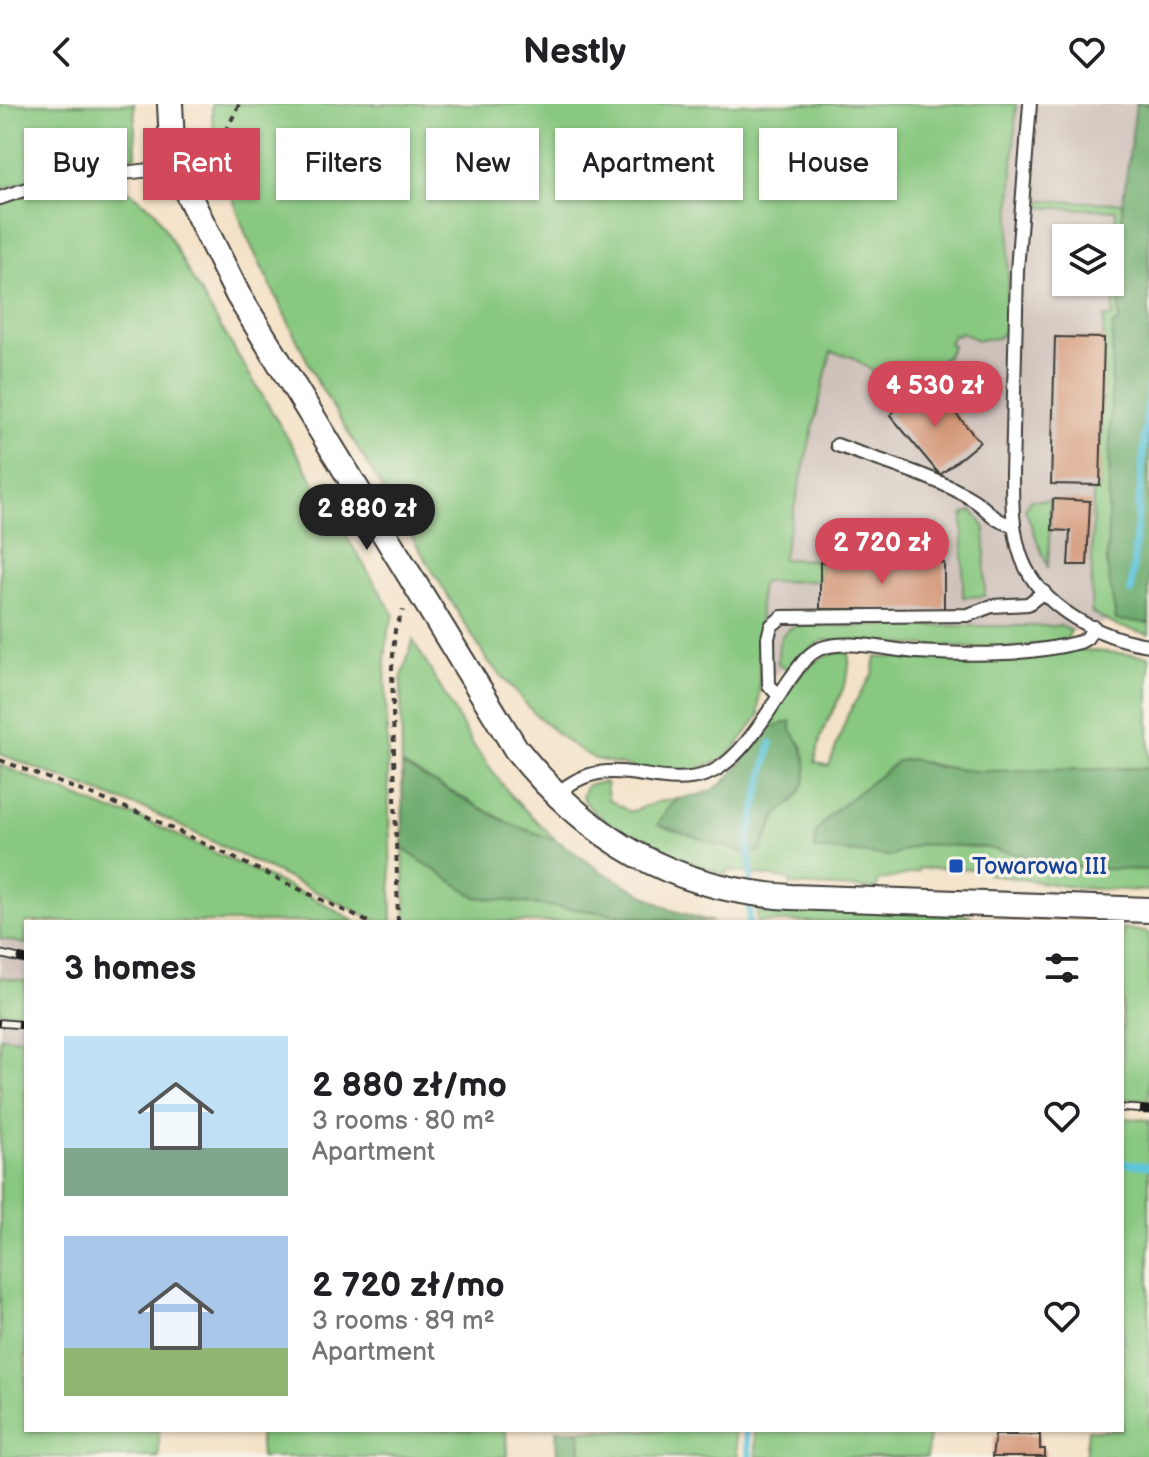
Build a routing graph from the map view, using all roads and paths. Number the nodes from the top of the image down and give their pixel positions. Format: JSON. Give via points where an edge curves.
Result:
{"nodes":[{"id":1,"x":170,"y":104,"type":"edge"},
{"id":2,"x":239,"y":104,"type":"edge"},
{"id":3,"x":1030,"y":104,"type":"edge"},
{"id":4,"x":172,"y":128,"type":"edge"},
{"id":5,"x":228,"y":128,"type":"edge"},
{"id":6,"x":143,"y":173,"type":"edge"},
{"id":7,"x":0,"y":198,"type":"edge"},
{"id":8,"x":192,"y":200,"type":"edge"},
{"id":9,"x":837,"y":445,"type":"dead end"},
{"id":10,"x":1014,"y":525,"type":"junction"},
{"id":11,"x":1044,"y":592,"type":"junction"},
{"id":12,"x":422,"y":596,"type":"junction"},
{"id":13,"x":1094,"y":627,"type":"junction"},
{"id":14,"x":1149,"y":645,"type":"edge"},
{"id":15,"x":779,"y":696,"type":"junction"},
{"id":16,"x":0,"y":760,"type":"edge"},
{"id":17,"x":556,"y":795,"type":"junction"},
{"id":18,"x":1149,"y":910,"type":"edge"},
{"id":19,"x":364,"y":920,"type":"edge"},
{"id":20,"x":398,"y":920,"type":"edge"}],
"edges":[{"from":1,"to":4,"type":"street"},
{"from":2,"to":5,"type":"path"},
{"from":3,"to":10,"type":"lane","via":[[1017,270]]},
{"from":6,"to":7,"type":"lane","via":[[85,176]]},
{"from":8,"to":12,"type":"street","via":[[238,295]]},
{"from":9,"to":10,"type":"lane","via":[[956,491],[998,521]]},
{"from":10,"to":11,"type":"lane","via":[[1025,565]]},
{"from":11,"to":13,"type":"lane"},
{"from":11,"to":15,"type":"lane","via":[[1028,604],[992,606],[968,615],[782,617],[771,626],[768,638],[769,685]]},
{"from":12,"to":17,"type":"street","via":[[516,749]]},
{"from":12,"to":20,"type":"path","via":[[403,610],[395,630],[392,668]]},
{"from":13,"to":14,"type":"lane"},
{"from":13,"to":15,"type":"lane","via":[[1080,642],[1018,653],[830,646],[804,660]]},
{"from":15,"to":17,"type":"lane","via":[[741,749],[716,770],[686,777],[594,773]]},
{"from":16,"to":19,"type":"path","via":[[142,814]]},
{"from":17,"to":18,"type":"street","via":[[585,822],[636,855],[675,873],[747,893]]}]}
